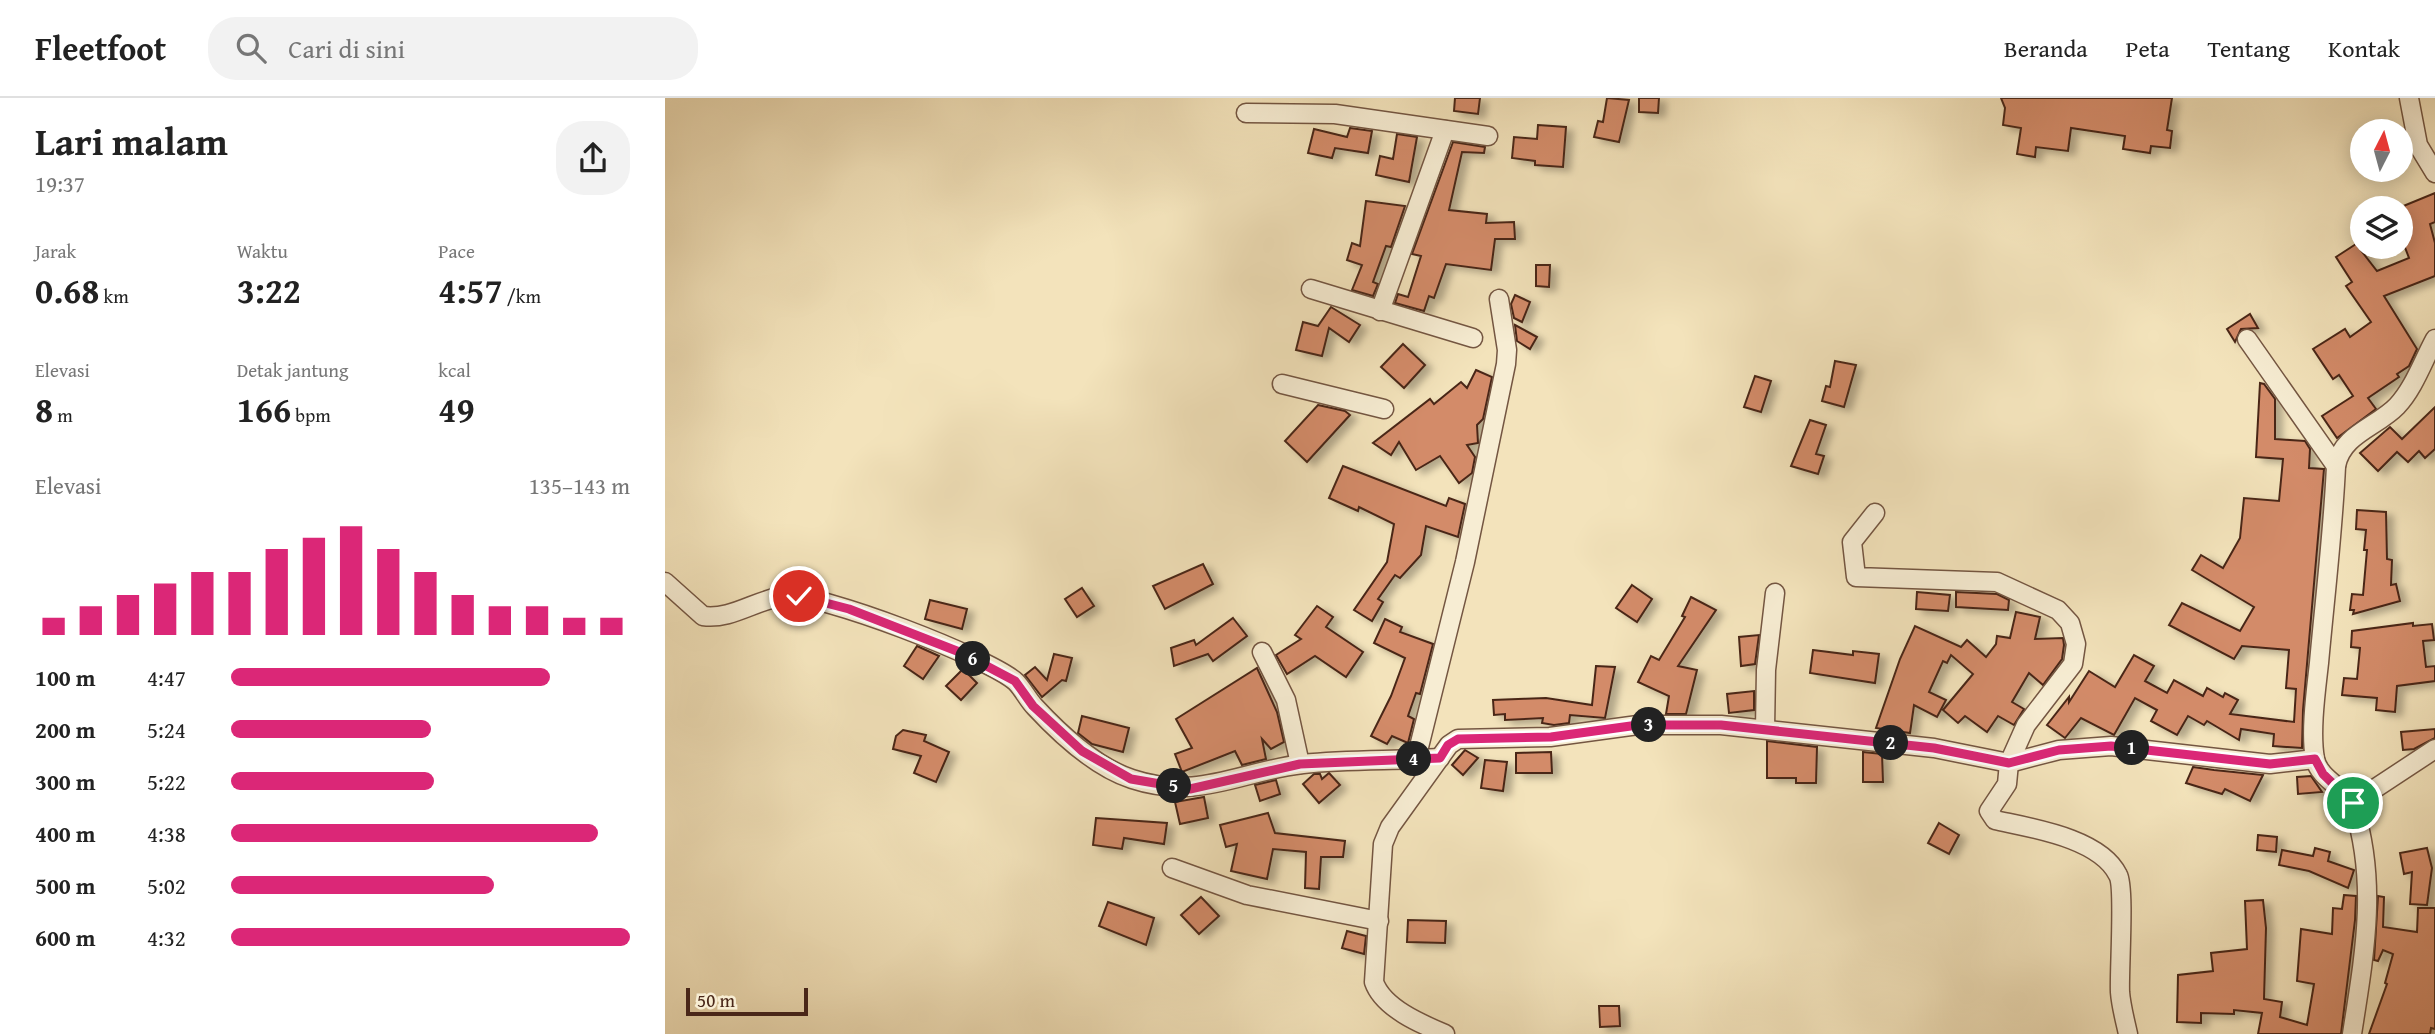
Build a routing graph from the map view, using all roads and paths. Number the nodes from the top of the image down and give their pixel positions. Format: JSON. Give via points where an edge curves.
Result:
{"nodes":[{"id":1,"x":2409,"y":98,"type":"edge"},
{"id":2,"x":1246,"y":113,"type":"dead end"},
{"id":3,"x":1445,"y":130,"type":"junction"},
{"id":4,"x":1488,"y":136,"type":"dead end"},
{"id":5,"x":2435,"y":173,"type":"edge"},
{"id":6,"x":1311,"y":289,"type":"dead end"},
{"id":7,"x":1499,"y":299,"type":"dead end"},
{"id":8,"x":1380,"y":311,"type":"junction"},
{"id":9,"x":1473,"y":338,"type":"dead end"},
{"id":10,"x":2247,"y":339,"type":"dead end"},
{"id":11,"x":2435,"y":339,"type":"edge"},
{"id":12,"x":1282,"y":384,"type":"dead end"},
{"id":13,"x":1384,"y":409,"type":"dead end"},
{"id":14,"x":2336,"y":466,"type":"junction"},
{"id":15,"x":1875,"y":513,"type":"dead end"},
{"id":16,"x":665,"y":582,"type":"edge"},
{"id":17,"x":1775,"y":593,"type":"dead end"},
{"id":18,"x":1262,"y":652,"type":"dead end"},
{"id":19,"x":1765,"y":729,"type":"junction"},
{"id":20,"x":2435,"y":749,"type":"edge"},
{"id":21,"x":1440,"y":758,"type":"junction"},
{"id":22,"x":1416,"y":759,"type":"junction"},
{"id":23,"x":2315,"y":759,"type":"junction"},
{"id":24,"x":2009,"y":763,"type":"junction"},
{"id":25,"x":1300,"y":764,"type":"junction"},
{"id":26,"x":2353,"y":803,"type":"junction"},
{"id":27,"x":1173,"y":868,"type":"dead end"},
{"id":28,"x":1379,"y":921,"type":"junction"},
{"id":29,"x":1445,"y":1034,"type":"edge"},
{"id":30,"x":2128,"y":1034,"type":"edge"},
{"id":31,"x":2352,"y":1034,"type":"edge"}],
"edges":[{"from":1,"to":5,"type":"street","via":[[2418,145]]},
{"from":2,"to":3,"type":"street","via":[[1335,114]]},
{"from":3,"to":4,"type":"street"},
{"from":3,"to":8,"type":"street"},
{"from":6,"to":8,"type":"street"},
{"from":7,"to":22,"type":"street","via":[[1506,364],[1465,562]]},
{"from":8,"to":9,"type":"street"},
{"from":10,"to":14,"type":"street"},
{"from":11,"to":14,"type":"street","via":[[2407,393],[2395,408],[2349,442]]},
{"from":12,"to":13,"type":"street"},
{"from":14,"to":23,"type":"street"},
{"from":15,"to":24,"type":"street","via":[[1852,542],[1856,577],[1997,582],[2058,610],[2070,623],[2076,644],[2073,664],[2026,724]]},
{"from":16,"to":25,"type":"street","via":[[703,616],[799,596],[849,609],[962,653],[1015,681],[1033,706],[1082,751],[1131,779],[1190,789]]},
{"from":17,"to":19,"type":"street"},
{"from":18,"to":25,"type":"street","via":[[1286,700]]},
{"from":19,"to":21,"type":"street","via":[[1638,725],[1551,737],[1468,738],[1448,745]]},
{"from":19,"to":24,"type":"street","via":[[1934,748]]},
{"from":20,"to":26,"type":"street"},
{"from":21,"to":22,"type":"street"},
{"from":21,"to":28,"type":"street","via":[[1390,827],[1383,844]]},
{"from":22,"to":25,"type":"street"},
{"from":23,"to":24,"type":"street","via":[[2270,764],[2111,746],[2059,750]]},
{"from":23,"to":26,"type":"street","via":[[2323,774]]},
{"from":24,"to":30,"type":"street","via":[[2007,784],[1989,811],[1995,820],[2049,831],[2077,843],[2105,859],[2120,876],[2120,994]]},
{"from":26,"to":31,"type":"street","via":[[2369,877],[2364,956]]},
{"from":27,"to":28,"type":"street","via":[[1247,895]]},
{"from":28,"to":29,"type":"street","via":[[1377,989],[1417,1023]]}]}
